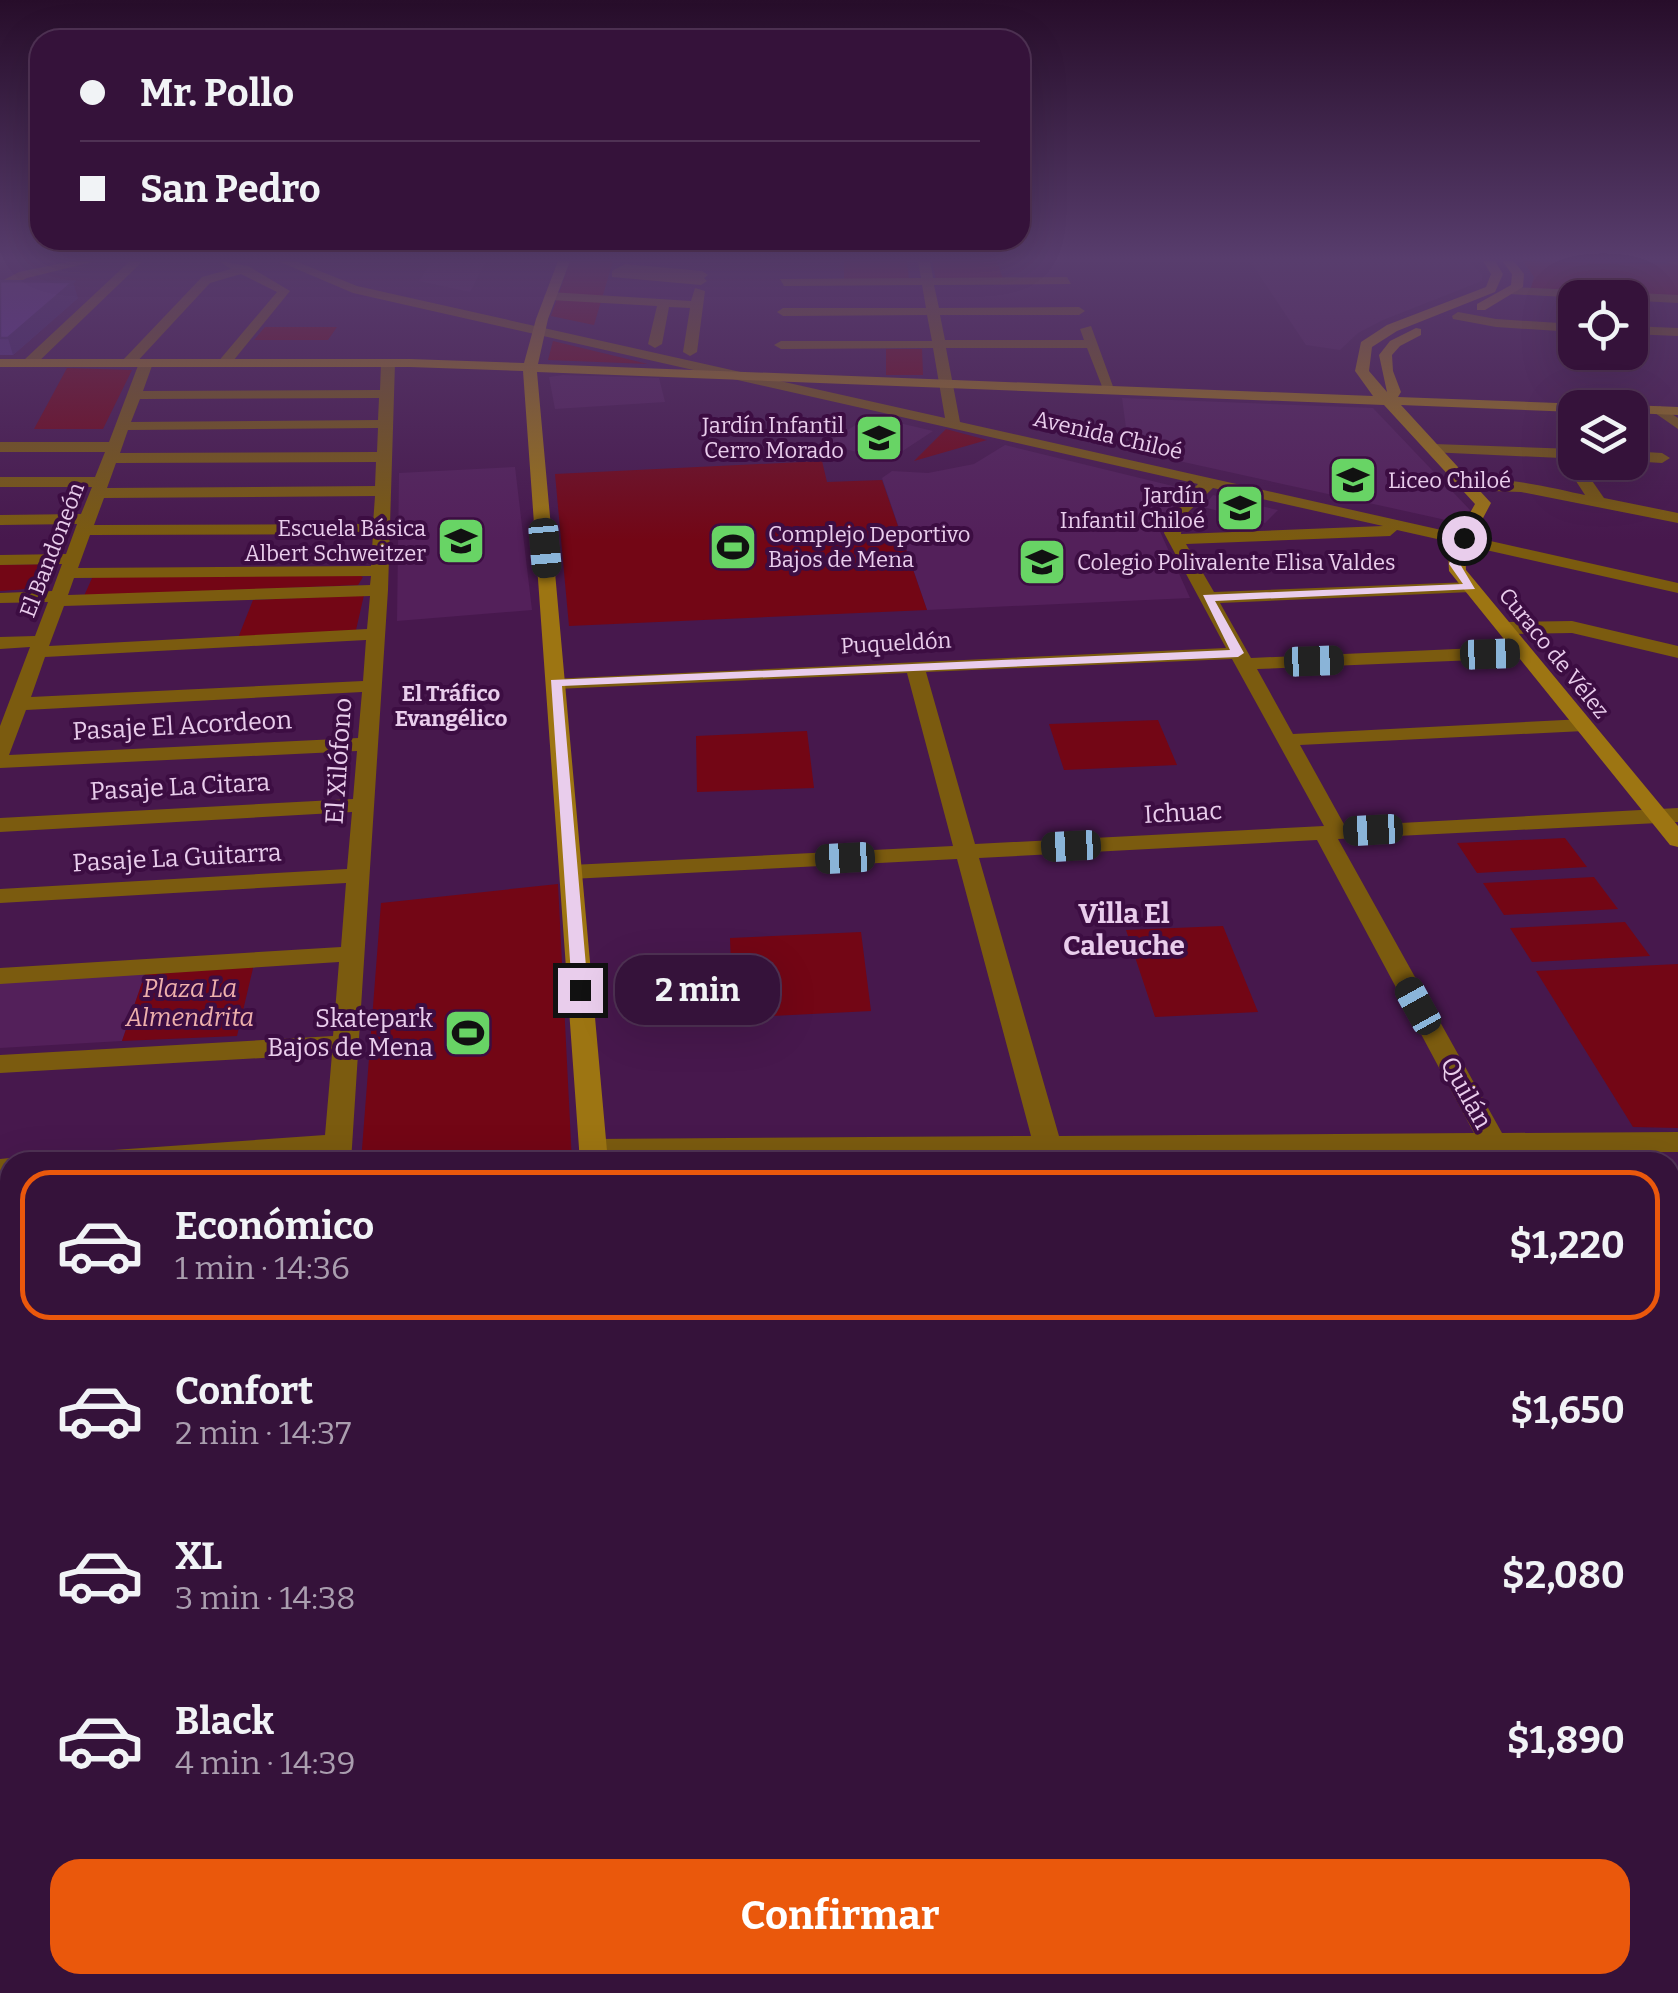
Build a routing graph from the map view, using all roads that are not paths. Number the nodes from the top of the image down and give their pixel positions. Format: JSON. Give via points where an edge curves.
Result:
{"nodes":[{"id":1,"x":38,"y":354,"type":"edge"},
{"id":2,"x":144,"y":354,"type":"edge"},
{"id":3,"x":231,"y":354,"type":"edge"},
{"id":4,"x":533,"y":354,"type":"edge"},
{"id":5,"x":653,"y":354,"type":"edge"},
{"id":6,"x":698,"y":354,"type":"edge"},
{"id":7,"x":782,"y":354,"type":"edge"},
{"id":8,"x":939,"y":354,"type":"edge"},
{"id":9,"x":1095,"y":354,"type":"edge"},
{"id":10,"x":1363,"y":354,"type":"edge"},
{"id":11,"x":1387,"y":354,"type":"edge"},
{"id":12,"x":388,"y":362,"type":"junction"},
{"id":13,"x":29,"y":363,"type":"junction"},
{"id":14,"x":137,"y":363,"type":"junction"},
{"id":15,"x":224,"y":363,"type":"junction"},
{"id":16,"x":0,"y":364,"type":"edge"},
{"id":17,"x":530,"y":366,"type":"junction"},
{"id":18,"x":734,"y":375,"type":"junction"},
{"id":19,"x":784,"y":376,"type":"junction"},
{"id":20,"x":943,"y":383,"type":"junction"},
{"id":21,"x":1110,"y":389,"type":"junction"},
{"id":22,"x":386,"y":394,"type":"junction"},
{"id":23,"x":134,"y":395,"type":"junction"},
{"id":24,"x":1388,"y":400,"type":"junction"},
{"id":25,"x":1558,"y":407,"type":"edge"},
{"id":26,"x":1648,"y":410,"type":"edge"},
{"id":27,"x":1660,"y":410,"type":"junction"},
{"id":28,"x":1678,"y":411,"type":"edge"},
{"id":29,"x":951,"y":417,"type":"junction"},
{"id":30,"x":386,"y":424,"type":"junction"},
{"id":31,"x":1678,"y":425,"type":"edge"},
{"id":32,"x":123,"y":426,"type":"junction"},
{"id":33,"x":0,"y":448,"type":"edge"},
{"id":34,"x":1434,"y":449,"type":"junction"},
{"id":35,"x":113,"y":453,"type":"junction"},
{"id":36,"x":1558,"y":454,"type":"edge"},
{"id":37,"x":384,"y":457,"type":"junction"},
{"id":38,"x":1648,"y":457,"type":"edge"},
{"id":39,"x":1662,"y":458,"type":"dead end"},
{"id":40,"x":1586,"y":480,"type":"edge"},
{"id":41,"x":1211,"y":481,"type":"junction"},
{"id":42,"x":0,"y":482,"type":"edge"},
{"id":43,"x":1470,"y":487,"type":"junction"},
{"id":44,"x":100,"y":488,"type":"junction"},
{"id":45,"x":383,"y":491,"type":"junction"},
{"id":46,"x":1598,"y":502,"type":"junction"},
{"id":47,"x":1678,"y":518,"type":"edge"},
{"id":48,"x":0,"y":520,"type":"edge"},
{"id":49,"x":86,"y":525,"type":"junction"},
{"id":50,"x":381,"y":529,"type":"junction"},
{"id":51,"x":1424,"y":529,"type":"junction"},
{"id":52,"x":1466,"y":534,"type":"junction"},
{"id":53,"x":1175,"y":539,"type":"junction"},
{"id":54,"x":0,"y":560,"type":"edge"},
{"id":55,"x":70,"y":566,"type":"junction"},
{"id":56,"x":1678,"y":576,"type":"edge"},
{"id":57,"x":379,"y":580,"type":"junction"},
{"id":58,"x":1471,"y":587,"type":"junction"},
{"id":59,"x":1678,"y":588,"type":"edge"},
{"id":60,"x":0,"y":598,"type":"edge"},
{"id":61,"x":58,"y":598,"type":"junction"},
{"id":62,"x":1208,"y":598,"type":"junction"},
{"id":63,"x":1505,"y":628,"type":"junction"},
{"id":64,"x":376,"y":634,"type":"junction"},
{"id":65,"x":0,"y":642,"type":"edge"},
{"id":66,"x":40,"y":646,"type":"junction"},
{"id":67,"x":1524,"y":652,"type":"junction"},
{"id":68,"x":1676,"y":653,"type":"edge"},
{"id":69,"x":1241,"y":659,"type":"junction"},
{"id":70,"x":914,"y":667,"type":"junction"},
{"id":71,"x":556,"y":683,"type":"junction"},
{"id":72,"x":372,"y":686,"type":"junction"},
{"id":73,"x":14,"y":698,"type":"edge"},
{"id":74,"x":1584,"y":725,"type":"junction"},
{"id":75,"x":1286,"y":740,"type":"junction"},
{"id":76,"x":368,"y":744,"type":"junction"},
{"id":77,"x":0,"y":752,"type":"edge"},
{"id":78,"x":0,"y":762,"type":"edge"},
{"id":79,"x":363,"y":805,"type":"junction"},
{"id":80,"x":1668,"y":815,"type":"edge"},
{"id":81,"x":0,"y":825,"type":"edge"},
{"id":82,"x":1330,"y":833,"type":"junction"},
{"id":83,"x":1678,"y":840,"type":"edge"},
{"id":84,"x":963,"y":852,"type":"junction"},
{"id":85,"x":570,"y":872,"type":"junction"},
{"id":86,"x":358,"y":876,"type":"junction"},
{"id":87,"x":0,"y":896,"type":"edge"},
{"id":88,"x":352,"y":954,"type":"junction"},
{"id":89,"x":0,"y":976,"type":"edge"},
{"id":90,"x":345,"y":1044,"type":"junction"},
{"id":91,"x":0,"y":1064,"type":"edge"},
{"id":92,"x":1678,"y":1142,"type":"edge"},
{"id":93,"x":1494,"y":1144,"type":"junction"},
{"id":94,"x":1048,"y":1146,"type":"junction"},
{"id":95,"x":338,"y":1152,"type":"edge"},
{"id":96,"x":593,"y":1152,"type":"edge"},
{"id":97,"x":775,"y":1152,"type":"edge"},
{"id":98,"x":1640,"y":1152,"type":"edge"}],
"edges":[{"from":1,"to":13,"type":"street"},
{"from":2,"to":14,"type":"street"},
{"from":3,"to":15,"type":"street"},
{"from":4,"to":17,"type":"street"},
{"from":5,"to":18,"type":"street","name":"Avenida Chiloé"},
{"from":6,"to":19,"type":"street","name":"Avenida Chiloé"},
{"from":7,"to":19,"type":"street"},
{"from":8,"to":20,"type":"street"},
{"from":9,"to":21,"type":"street"},
{"from":10,"to":24,"type":"street","via":[[1364,375]]},
{"from":11,"to":24,"type":"street","via":[[1383,368],[1394,394]]},
{"from":12,"to":15,"type":"street"},
{"from":12,"to":17,"type":"street"},
{"from":12,"to":22,"type":"street","name":"El Xilófono"},
{"from":13,"to":14,"type":"street"},
{"from":13,"to":16,"type":"street"},
{"from":14,"to":15,"type":"street"},
{"from":14,"to":23,"type":"street","name":"El Bandoneón"},
{"from":17,"to":18,"type":"street"},
{"from":17,"to":71,"type":"street"},
{"from":18,"to":19,"type":"street"},
{"from":18,"to":29,"type":"street","name":"Avenida Chiloé"},
{"from":19,"to":20,"type":"street"},
{"from":19,"to":29,"type":"street","name":"Avenida Chiloé"},
{"from":20,"to":21,"type":"street"},
{"from":20,"to":29,"type":"street"},
{"from":21,"to":24,"type":"street"},
{"from":22,"to":23,"type":"street"},
{"from":22,"to":30,"type":"street","name":"El Xilófono"},
{"from":23,"to":32,"type":"street","name":"El Bandoneón"},
{"from":24,"to":25,"type":"street"},
{"from":24,"to":34,"type":"street"},
{"from":26,"to":27,"type":"street"},
{"from":27,"to":28,"type":"street"},
{"from":27,"to":31,"type":"street"},
{"from":29,"to":41,"type":"street","name":"Avenida Chiloé"},
{"from":29,"to":52,"type":"street","name":"Avenida Chiloé"},
{"from":30,"to":32,"type":"street"},
{"from":30,"to":37,"type":"street","name":"El Xilófono"},
{"from":32,"to":35,"type":"street","name":"El Bandoneón"},
{"from":33,"to":35,"type":"street"},
{"from":34,"to":36,"type":"street"},
{"from":34,"to":43,"type":"street"},
{"from":35,"to":37,"type":"street"},
{"from":35,"to":44,"type":"street","name":"El Bandoneón"},
{"from":37,"to":45,"type":"street","name":"El Xilófono"},
{"from":38,"to":39,"type":"street"},
{"from":40,"to":46,"type":"street"},
{"from":41,"to":51,"type":"street","name":"Avenida Chiloé"},
{"from":41,"to":53,"type":"street","via":[[1172,521]]},
{"from":42,"to":44,"type":"street"},
{"from":43,"to":46,"type":"street","via":[[1521,487]]},
{"from":43,"to":52,"type":"street","name":"Curaco de Vélez","via":[[1484,507]]},
{"from":44,"to":45,"type":"street"},
{"from":44,"to":49,"type":"street","name":"El Bandoneón"},
{"from":45,"to":50,"type":"street","name":"El Xilófono"},
{"from":46,"to":47,"type":"street"},
{"from":48,"to":49,"type":"street"},
{"from":49,"to":50,"type":"street"},
{"from":49,"to":55,"type":"street","name":"El Bandoneón"},
{"from":50,"to":57,"type":"street","name":"El Xilófono"},
{"from":51,"to":52,"type":"street","name":"Avenida Chiloé"},
{"from":51,"to":53,"type":"street"},
{"from":52,"to":56,"type":"street","name":"Avenida Chiloé"},
{"from":52,"to":58,"type":"street","name":"Curaco de Vélez","via":[[1455,564]]},
{"from":52,"to":59,"type":"street","name":"Avenida Chiloé"},
{"from":53,"to":62,"type":"street","name":"Quilán"},
{"from":54,"to":55,"type":"street"},
{"from":55,"to":57,"type":"street"},
{"from":55,"to":61,"type":"street","name":"El Bandoneón"},
{"from":57,"to":61,"type":"street"},
{"from":57,"to":64,"type":"street","name":"El Xilófono"},
{"from":58,"to":62,"type":"street"},
{"from":58,"to":63,"type":"street","name":"Curaco de Vélez"},
{"from":60,"to":61,"type":"street"},
{"from":61,"to":66,"type":"street","name":"El Bandoneón"},
{"from":62,"to":69,"type":"street","name":"Quilán"},
{"from":63,"to":67,"type":"street","name":"Curaco de Vélez"},
{"from":63,"to":68,"type":"street","via":[[1580,628]]},
{"from":64,"to":66,"type":"street"},
{"from":64,"to":72,"type":"street","name":"El Xilófono"},
{"from":65,"to":66,"type":"street"},
{"from":66,"to":73,"type":"street","name":"El Bandoneón"},
{"from":67,"to":69,"type":"street","name":"Puqueldón"},
{"from":67,"to":74,"type":"street","name":"Curaco de Vélez"},
{"from":69,"to":70,"type":"street","name":"Puqueldón"},
{"from":69,"to":75,"type":"street","name":"Quilán"},
{"from":70,"to":71,"type":"street","name":"Puqueldón"},
{"from":70,"to":84,"type":"street"},
{"from":71,"to":85,"type":"street"},
{"from":72,"to":73,"type":"street"},
{"from":72,"to":76,"type":"street","name":"El Xilófono"},
{"from":73,"to":77,"type":"street","name":"El Bandoneón"},
{"from":74,"to":75,"type":"street"},
{"from":74,"to":80,"type":"street","name":"Curaco de Vélez"},
{"from":75,"to":82,"type":"street","name":"Quilán"},
{"from":76,"to":78,"type":"street","name":"Pasaje El Acordeon"},
{"from":76,"to":79,"type":"street","name":"El Xilófono"},
{"from":79,"to":81,"type":"street","name":"Pasaje La Citara"},
{"from":79,"to":86,"type":"street","name":"El Xilófono"},
{"from":80,"to":82,"type":"street","name":"Ichuac"},
{"from":80,"to":83,"type":"street","name":"Curaco de Vélez"},
{"from":82,"to":84,"type":"street","name":"Ichuac"},
{"from":82,"to":93,"type":"street","name":"Quilán"},
{"from":84,"to":85,"type":"street","name":"Ichuac"},
{"from":84,"to":94,"type":"street"},
{"from":85,"to":96,"type":"street"},
{"from":86,"to":87,"type":"street","name":"Pasaje La Guitarra"},
{"from":86,"to":88,"type":"street","name":"El Xilófono"},
{"from":88,"to":89,"type":"street"},
{"from":88,"to":90,"type":"street","name":"El Xilófono"},
{"from":90,"to":91,"type":"street"},
{"from":90,"to":95,"type":"street","name":"El Xilófono"},
{"from":92,"to":98,"type":"street"},
{"from":93,"to":94,"type":"street"},
{"from":93,"to":98,"type":"street"},
{"from":94,"to":97,"type":"street"}]}
